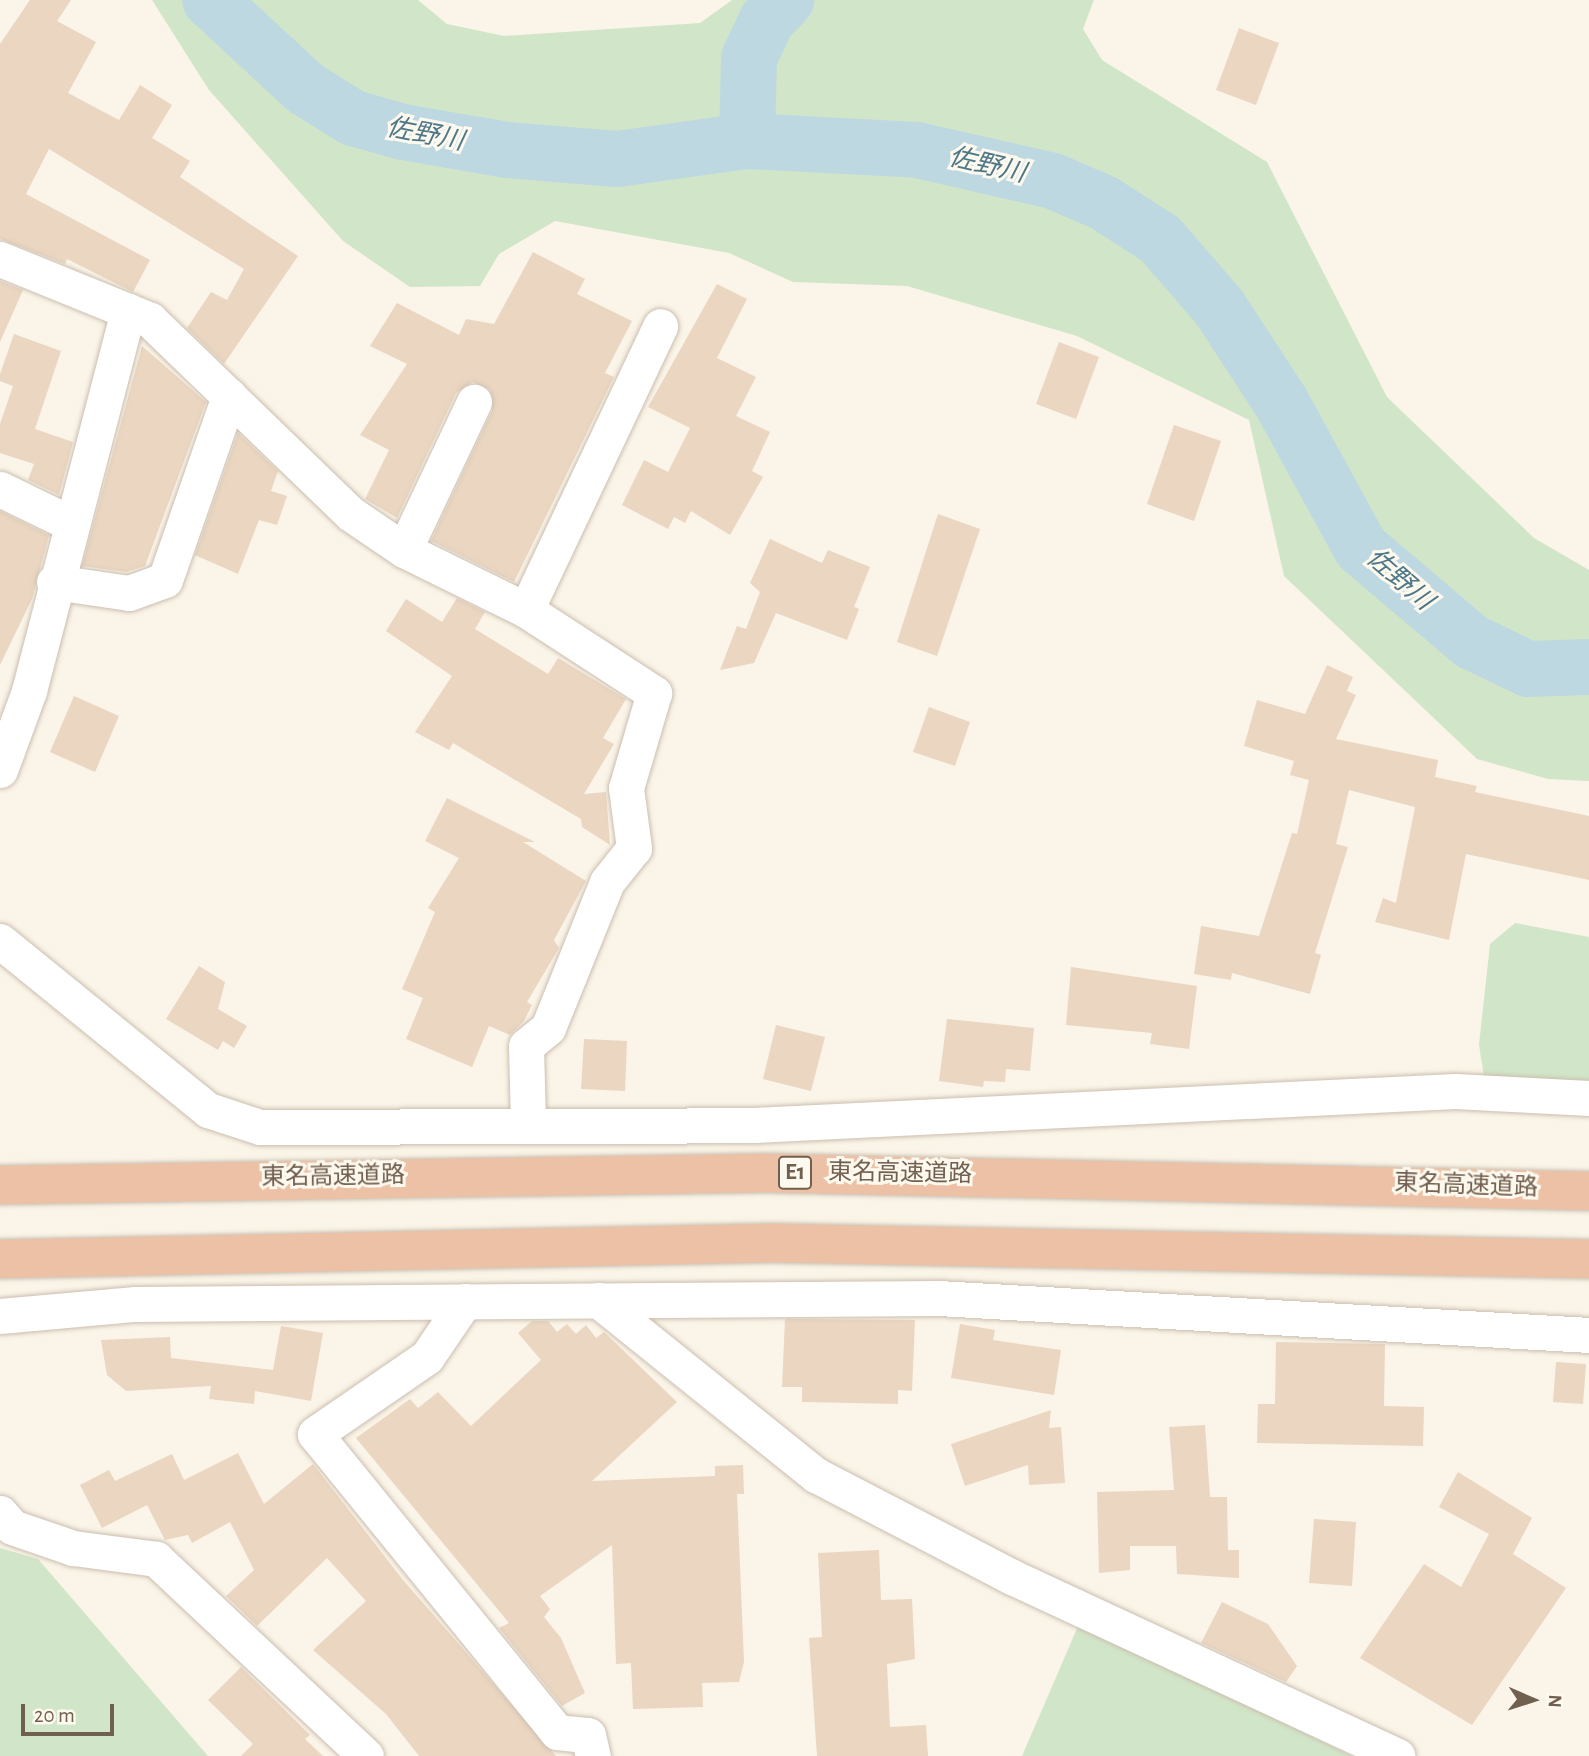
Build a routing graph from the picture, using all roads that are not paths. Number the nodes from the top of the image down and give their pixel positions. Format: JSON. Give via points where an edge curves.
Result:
{"nodes":[{"id":1,"x":0,"y":259,"type":"edge"},
{"id":2,"x":128,"y":311,"type":"junction"},
{"id":3,"x":660,"y":326,"type":"dead end"},
{"id":4,"x":229,"y":396,"type":"junction"},
{"id":5,"x":474,"y":402,"type":"dead end"},
{"id":6,"x":0,"y":489,"type":"edge"},
{"id":7,"x":70,"y":523,"type":"junction"},
{"id":8,"x":404,"y":550,"type":"junction"},
{"id":9,"x":54,"y":582,"type":"junction"},
{"id":10,"x":526,"y":610,"type":"junction"},
{"id":11,"x":0,"y":770,"type":"edge"},
{"id":12,"x":0,"y":941,"type":"edge"},
{"id":13,"x":1589,"y":1098,"type":"edge"},
{"id":14,"x":528,"y":1122,"type":"junction"},
{"id":15,"x":0,"y":1185,"type":"edge"},
{"id":16,"x":1589,"y":1191,"type":"edge"},
{"id":17,"x":0,"y":1259,"type":"edge"},
{"id":18,"x":1589,"y":1259,"type":"edge"},
{"id":19,"x":598,"y":1300,"type":"junction"},
{"id":20,"x":465,"y":1301,"type":"junction"},
{"id":21,"x":0,"y":1316,"type":"edge"},
{"id":22,"x":1589,"y":1335,"type":"edge"},
{"id":23,"x":0,"y":1513,"type":"edge"},
{"id":24,"x":366,"y":1756,"type":"edge"},
{"id":25,"x":593,"y":1756,"type":"edge"},
{"id":26,"x":1397,"y":1756,"type":"edge"}],
"edges":[{"from":1,"to":2,"type":"street"},
{"from":2,"to":4,"type":"street","via":[[150,320]]},
{"from":2,"to":7,"type":"street"},
{"from":3,"to":10,"type":"street"},
{"from":4,"to":8,"type":"street","via":[[351,514]]},
{"from":4,"to":9,"type":"street","via":[[165,580],[129,593]]},
{"from":5,"to":8,"type":"street"},
{"from":6,"to":7,"type":"street"},
{"from":7,"to":9,"type":"street"},
{"from":8,"to":10,"type":"street"},
{"from":9,"to":11,"type":"street","via":[[29,691]]},
{"from":10,"to":14,"type":"street","via":[[654,693],[626,788],[634,848],[607,882],[548,1028],[526,1046]]},
{"from":12,"to":14,"type":"street","via":[[208,1110],[260,1128]]},
{"from":13,"to":14,"type":"street","via":[[1455,1091],[754,1125]]},
{"from":15,"to":16,"type":"highway","name":"東名高速道路","number":"E1","via":[[766,1173]]},
{"from":17,"to":18,"type":"highway","via":[[772,1243]]},
{"from":19,"to":20,"type":"street"},
{"from":19,"to":22,"type":"street","via":[[938,1298]]},
{"from":19,"to":26,"type":"street","via":[[816,1475],[1012,1577]]},
{"from":20,"to":21,"type":"street","via":[[135,1304]]},
{"from":20,"to":25,"type":"street","via":[[427,1357],[315,1434],[557,1732],[589,1735]]},
{"from":23,"to":24,"type":"street","via":[[12,1527],[73,1548],[156,1559]]}]}
